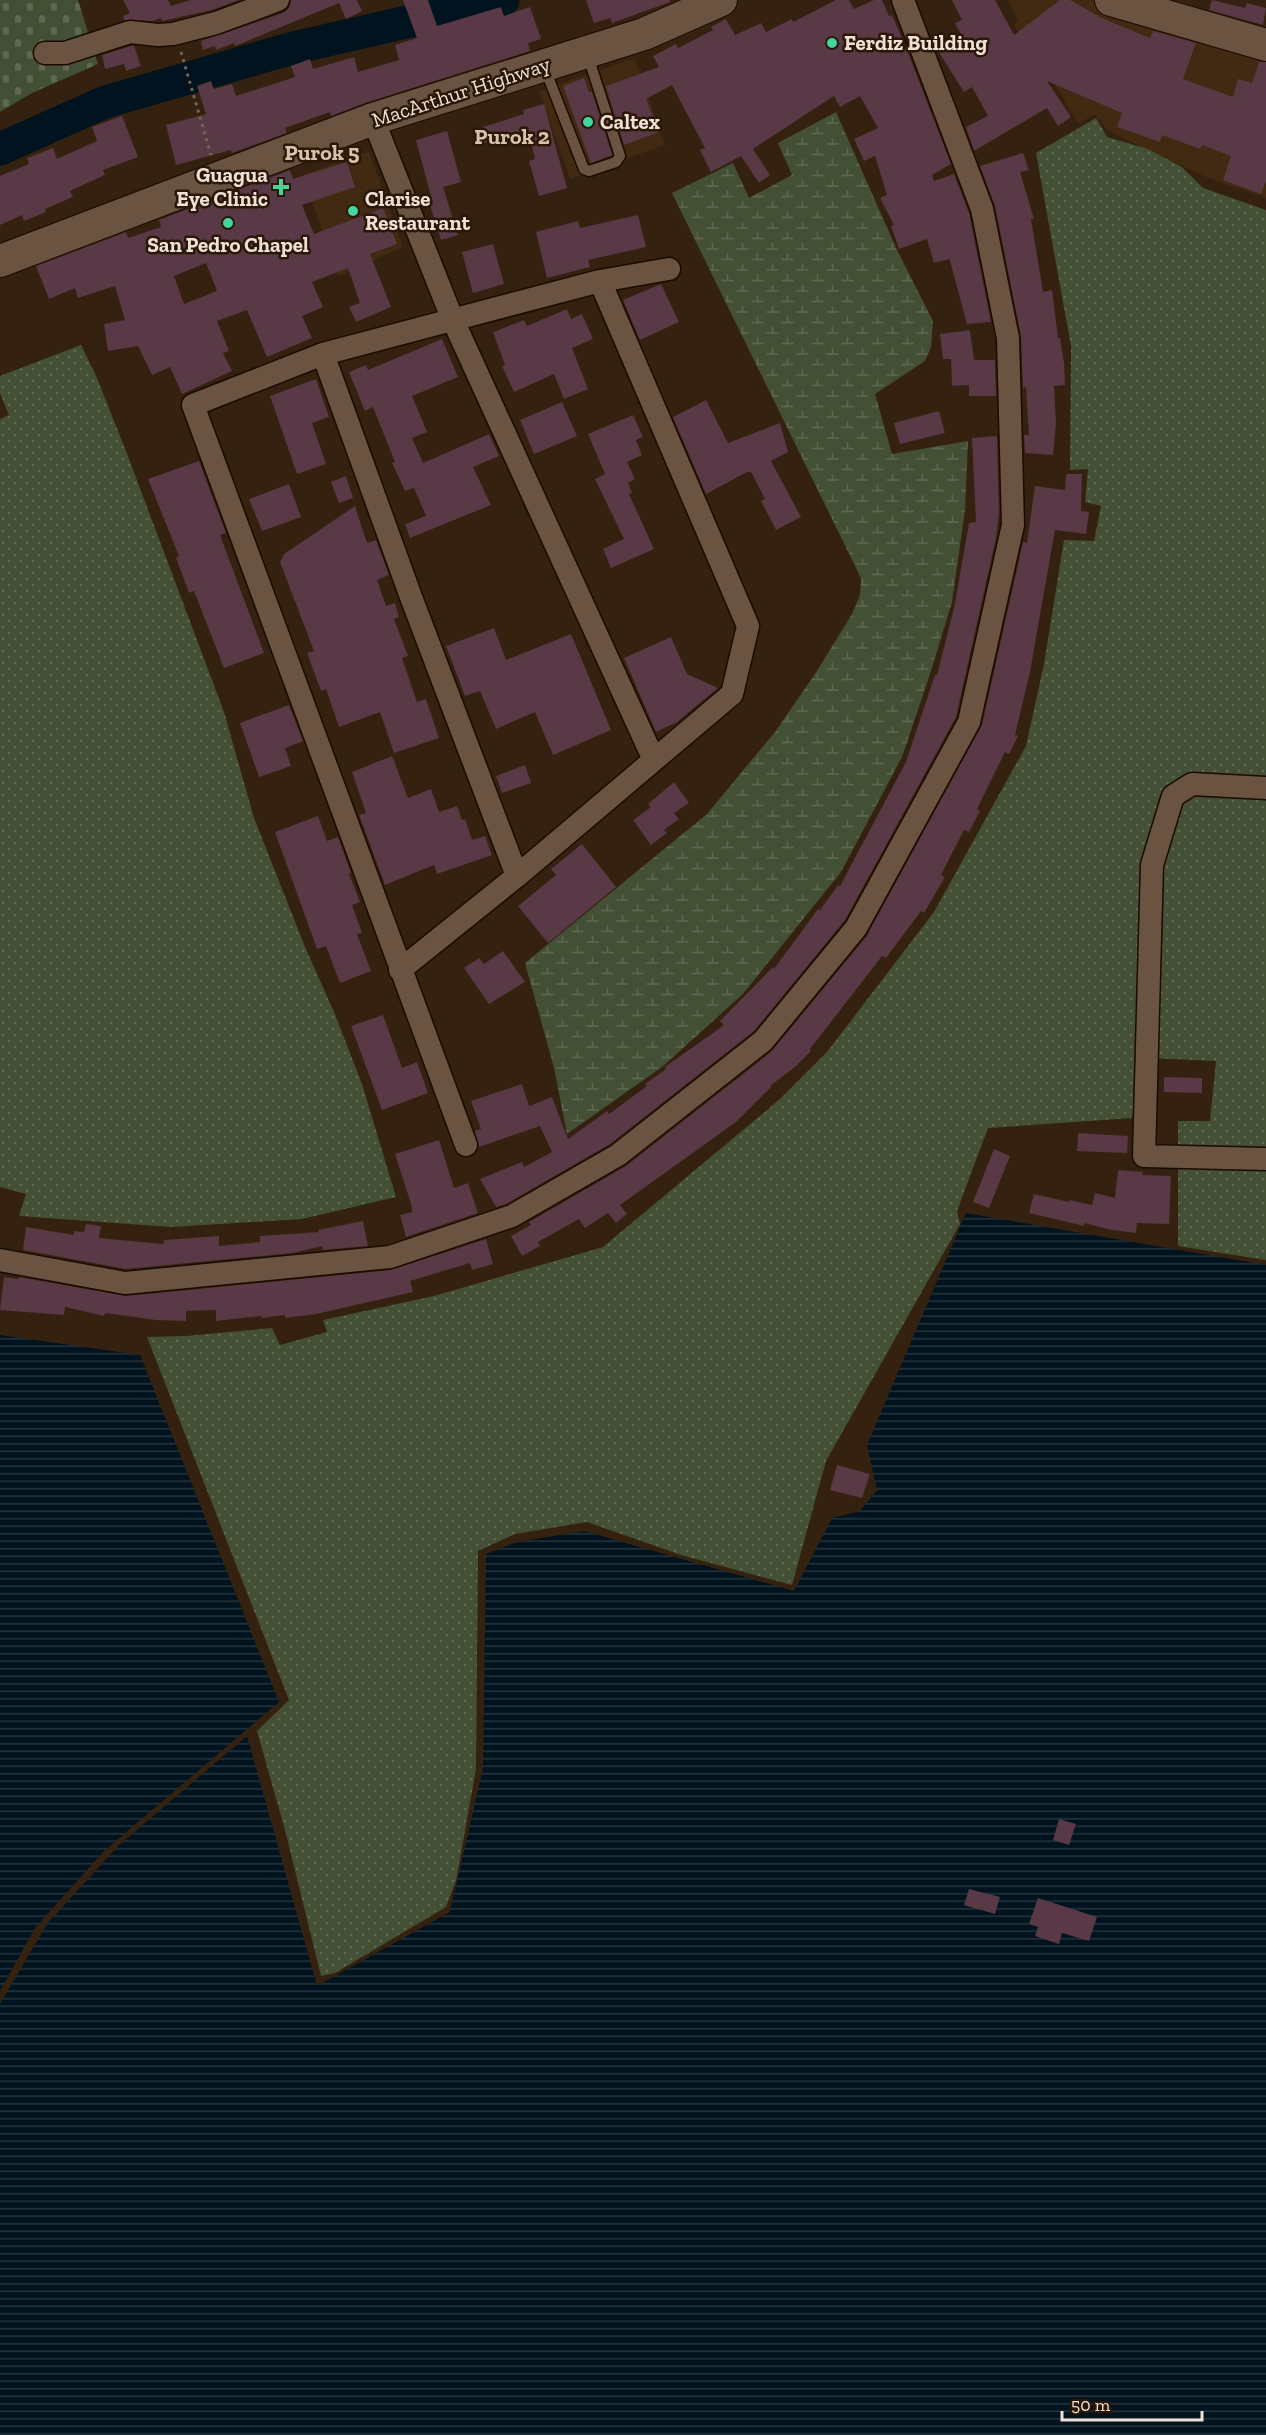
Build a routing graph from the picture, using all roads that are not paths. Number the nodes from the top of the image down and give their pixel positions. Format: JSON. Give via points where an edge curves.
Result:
{"nodes":[{"id":1,"x":278,"y":0,"type":"edge"},
{"id":2,"x":721,"y":0,"type":"edge"},
{"id":3,"x":903,"y":0,"type":"edge"},
{"id":4,"x":1111,"y":0,"type":"edge"},
{"id":5,"x":1266,"y":45,"type":"edge"},
{"id":6,"x":587,"y":52,"type":"junction"},
{"id":7,"x":45,"y":53,"type":"dead end"},
{"id":8,"x":544,"y":66,"type":"junction"},
{"id":9,"x":373,"y":119,"type":"junction"},
{"id":10,"x":0,"y":261,"type":"edge"},
{"id":11,"x":669,"y":269,"type":"dead end"},
{"id":12,"x":600,"y":281,"type":"junction"},
{"id":13,"x":452,"y":318,"type":"junction"},
{"id":14,"x":323,"y":354,"type":"junction"},
{"id":15,"x":654,"y":760,"type":"junction"},
{"id":16,"x":1266,"y":788,"type":"edge"},
{"id":17,"x":517,"y":876,"type":"junction"},
{"id":18,"x":400,"y":970,"type":"junction"},
{"id":19,"x":466,"y":1145,"type":"dead end"},
{"id":20,"x":1266,"y":1158,"type":"edge"},
{"id":21,"x":0,"y":1260,"type":"edge"}],
"edges":[{"from":1,"to":7,"type":"street","via":[[173,34],[130,32],[65,53]]},
{"from":2,"to":6,"type":"main road","name":"MacArthur Highway","via":[[644,34]]},
{"from":3,"to":21,"type":"street","via":[[982,208],[1008,338],[1013,525],[969,722],[856,928],[764,1041],[618,1155],[512,1216],[390,1257],[125,1283]]},
{"from":4,"to":5,"type":"main road"},
{"from":6,"to":8,"type":"main road","name":"MacArthur Highway"},
{"from":6,"to":8,"type":"lane","via":[[620,156],[616,162],[589,171],[581,165]]},
{"from":8,"to":9,"type":"main road","name":"MacArthur Highway"},
{"from":9,"to":10,"type":"main road","name":"MacArthur Highway"},
{"from":9,"to":13,"type":"street"},
{"from":11,"to":12,"type":"street"},
{"from":12,"to":13,"type":"street"},
{"from":12,"to":15,"type":"street","via":[[748,626],[732,694]]},
{"from":13,"to":14,"type":"street"},
{"from":13,"to":15,"type":"street"},
{"from":14,"to":17,"type":"street"},
{"from":14,"to":18,"type":"street","via":[[192,405]]},
{"from":15,"to":17,"type":"street"},
{"from":16,"to":20,"type":"street","via":[[1192,784],[1173,796],[1164,820],[1152,865],[1144,1156]]},
{"from":17,"to":18,"type":"street"},
{"from":18,"to":19,"type":"street"}]}
